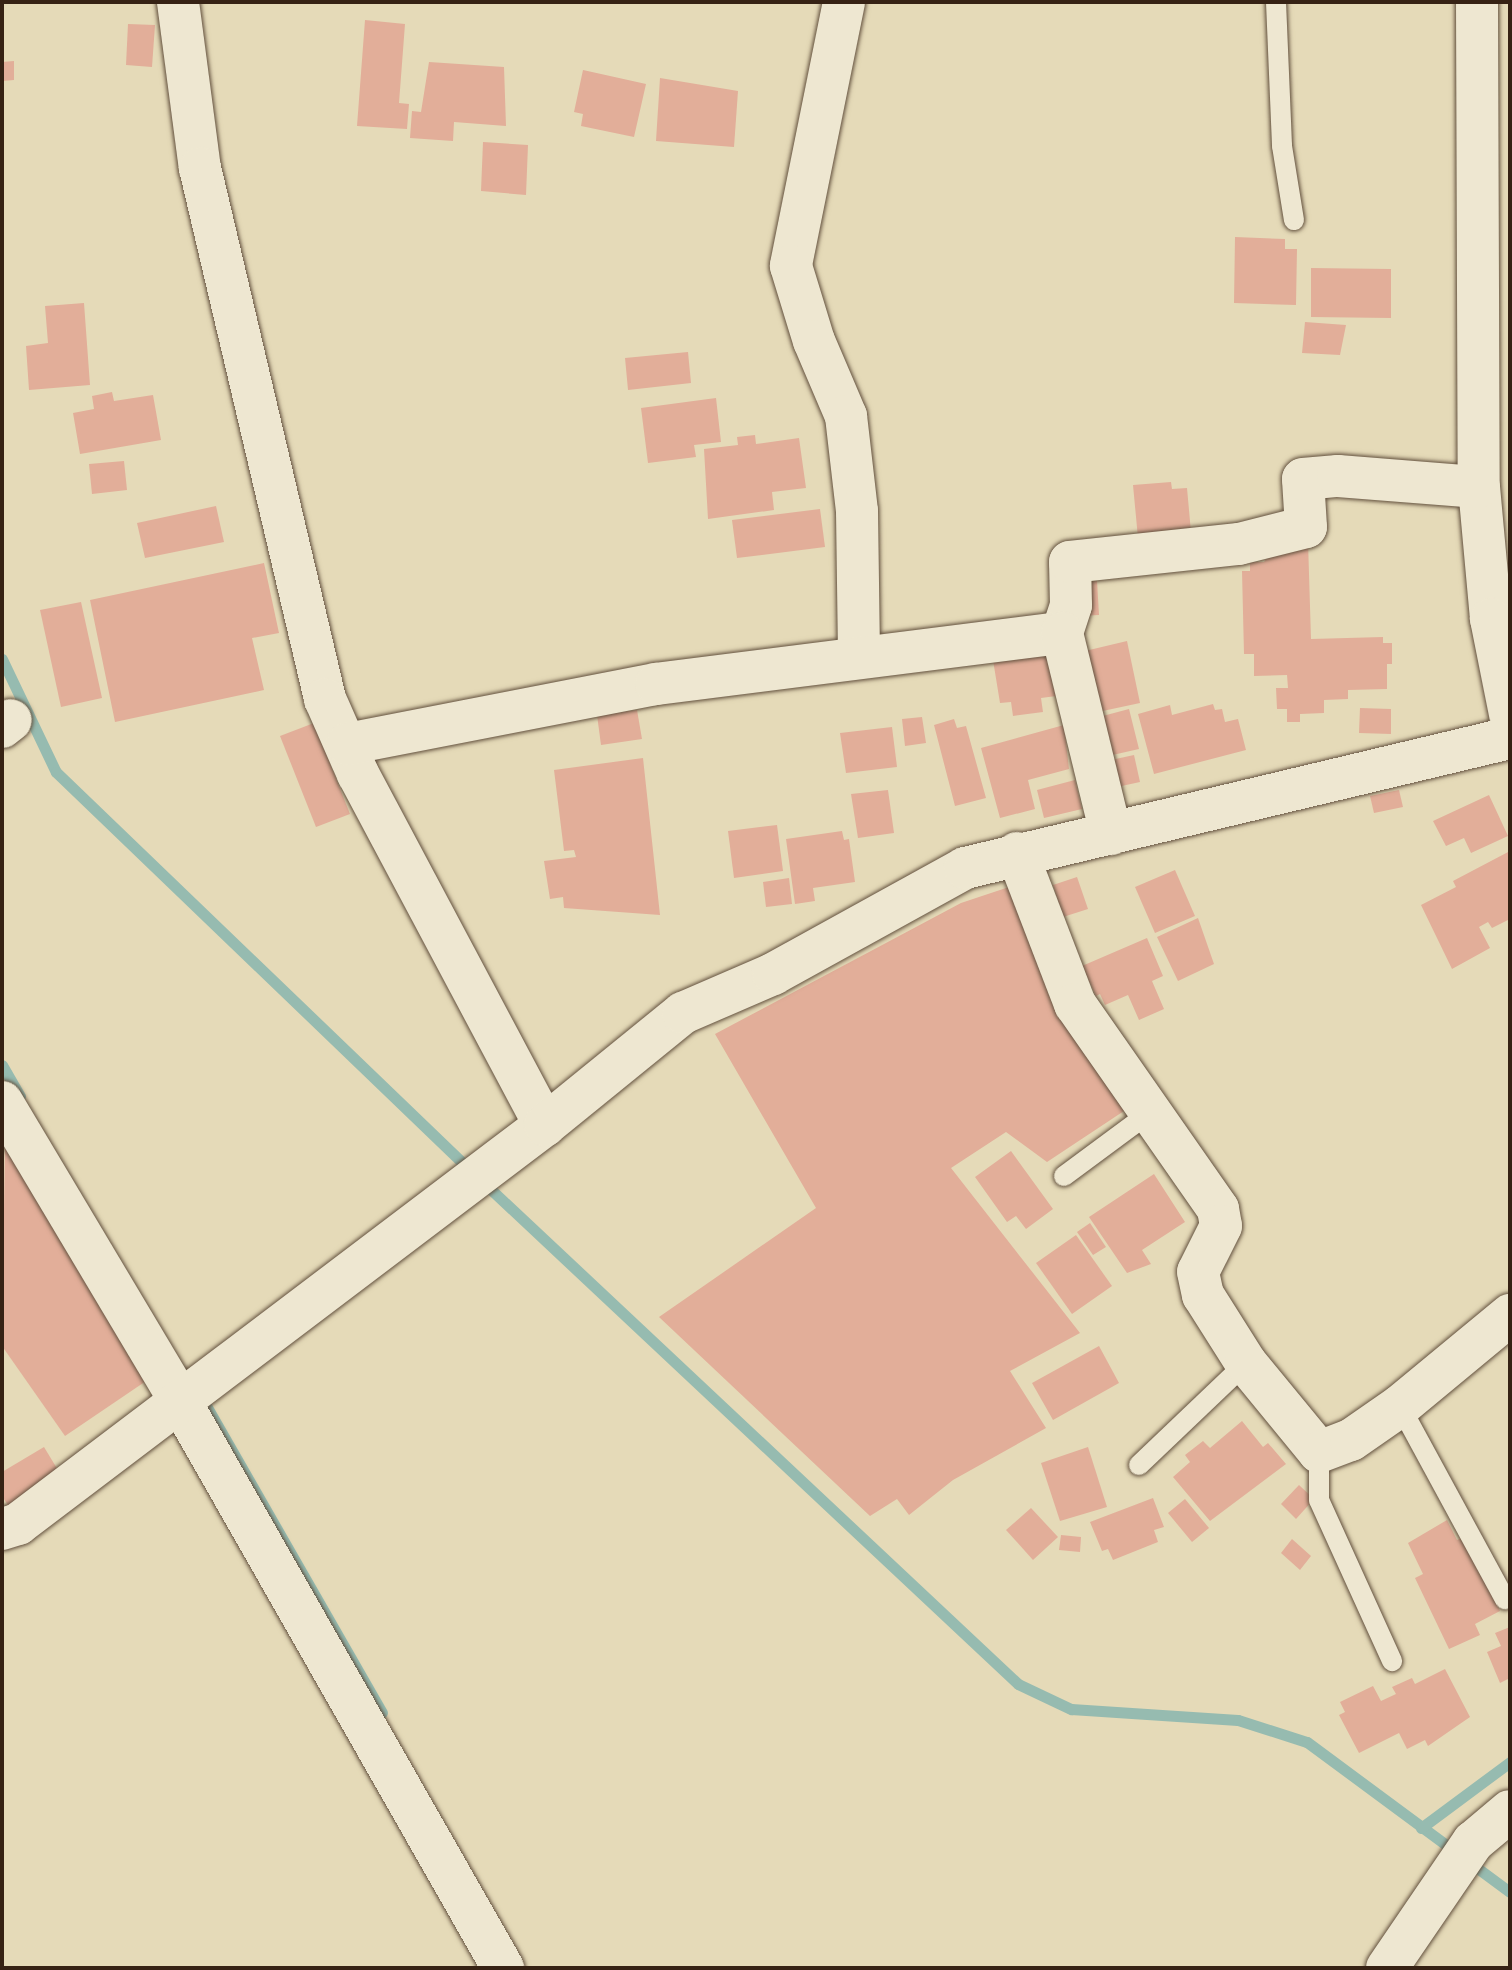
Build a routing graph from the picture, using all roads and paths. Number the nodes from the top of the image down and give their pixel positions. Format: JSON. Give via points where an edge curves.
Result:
{"nodes":[{"id":1,"x":178,"y":2,"type":"edge"},
{"id":2,"x":844,"y":2,"type":"edge"},
{"id":3,"x":1276,"y":2,"type":"edge"},
{"id":4,"x":1477,"y":2,"type":"edge"},
{"id":5,"x":1294,"y":220,"type":"dead end"},
{"id":6,"x":1494,"y":407,"type":"edge"},
{"id":7,"x":1479,"y":487,"type":"junction"},
{"id":8,"x":1499,"y":588,"type":"edge"},
{"id":9,"x":1062,"y":633,"type":"junction"},
{"id":10,"x":859,"y":657,"type":"junction"},
{"id":11,"x":1510,"y":714,"type":"edge"},
{"id":12,"x":1510,"y":738,"type":"edge"},
{"id":13,"x":347,"y":744,"type":"junction"},
{"id":14,"x":1111,"y":834,"type":"junction"},
{"id":15,"x":1017,"y":853,"type":"junction"},
{"id":16,"x":2,"y":1102,"type":"edge"},
{"id":17,"x":1149,"y":1113,"type":"junction"},
{"id":18,"x":545,"y":1125,"type":"junction"},
{"id":19,"x":1064,"y":1176,"type":"dead end"},
{"id":20,"x":1510,"y":1315,"type":"edge"},
{"id":21,"x":1246,"y":1363,"type":"junction"},
{"id":22,"x":191,"y":1393,"type":"junction"},
{"id":23,"x":1400,"y":1406,"type":"junction"},
{"id":24,"x":1319,"y":1452,"type":"junction"},
{"id":25,"x":1139,"y":1465,"type":"dead end"},
{"id":26,"x":2,"y":1529,"type":"edge"},
{"id":27,"x":1505,"y":1599,"type":"dead end"},
{"id":28,"x":1392,"y":1661,"type":"dead end"},
{"id":29,"x":1510,"y":1811,"type":"edge"},
{"id":30,"x":503,"y":1968,"type":"edge"},
{"id":31,"x":1387,"y":1968,"type":"edge"}],
"edges":[{"from":1,"to":13,"type":"street","via":[[200,168],[325,699]]},
{"from":2,"to":10,"type":"street","via":[[791,266],[814,341],[846,416],[857,511]]},
{"from":3,"to":5,"type":"lane","via":[[1282,146]]},
{"from":4,"to":6,"type":"street"},
{"from":6,"to":7,"type":"street"},
{"from":7,"to":8,"type":"street"},
{"from":7,"to":9,"type":"street","via":[[1338,476],[1303,479],[1306,527],[1239,544],[1070,562],[1071,605]]},
{"from":8,"to":11,"type":"street"},
{"from":9,"to":10,"type":"street"},
{"from":9,"to":14,"type":"street"},
{"from":10,"to":13,"type":"street","via":[[656,684]]},
{"from":12,"to":14,"type":"street"},
{"from":13,"to":18,"type":"street"},
{"from":14,"to":15,"type":"street"},
{"from":15,"to":17,"type":"street","via":[[1075,1004]]},
{"from":15,"to":18,"type":"street","via":[[965,868],[773,974],[683,1013]]},
{"from":16,"to":22,"type":"street"},
{"from":17,"to":19,"type":"lane"},
{"from":17,"to":21,"type":"street","via":[[1218,1209],[1221,1226],[1198,1272],[1203,1295]]},
{"from":18,"to":22,"type":"street"},
{"from":20,"to":23,"type":"street"},
{"from":21,"to":24,"type":"street"},
{"from":21,"to":25,"type":"lane"},
{"from":22,"to":26,"type":"street","via":[[18,1524]]},
{"from":22,"to":30,"type":"street"},
{"from":23,"to":24,"type":"street","via":[[1351,1440]]},
{"from":23,"to":27,"type":"lane"},
{"from":24,"to":28,"type":"lane","via":[[1319,1500]]},
{"from":29,"to":31,"type":"street","via":[[1473,1842]]}]}
